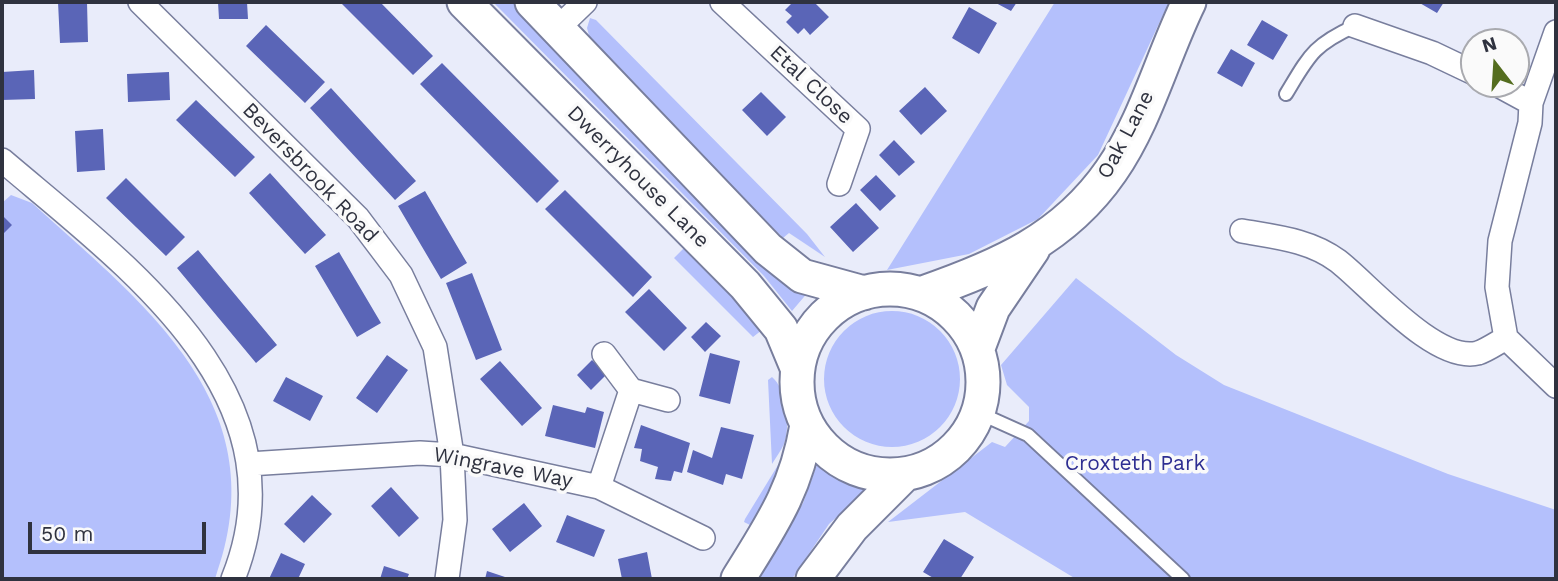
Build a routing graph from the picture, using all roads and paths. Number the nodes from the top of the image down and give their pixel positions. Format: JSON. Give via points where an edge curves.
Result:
{"nodes":[{"id":1,"x":140,"y":2,"type":"edge"},
{"id":2,"x":464,"y":2,"type":"edge"},
{"id":3,"x":532,"y":2,"type":"edge"},
{"id":4,"x":585,"y":2,"type":"edge"},
{"id":5,"x":722,"y":2,"type":"edge"},
{"id":6,"x":1189,"y":2,"type":"edge"},
{"id":7,"x":1355,"y":26,"type":"joint"},
{"id":8,"x":558,"y":28,"type":"junction"},
{"id":9,"x":1556,"y":32,"type":"edge"},
{"id":10,"x":1460,"y":66,"type":"edge"},
{"id":11,"x":1286,"y":94,"type":"dead end"},
{"id":12,"x":1522,"y":98,"type":"edge"},
{"id":13,"x":1531,"y":103,"type":"junction"},
{"id":14,"x":5,"y":169,"type":"edge"},
{"id":15,"x":839,"y":184,"type":"dead end"},
{"id":16,"x":1242,"y":231,"type":"dead end"},
{"id":17,"x":1034,"y":247,"type":"junction"},
{"id":18,"x":864,"y":293,"type":"junction"},
{"id":19,"x":923,"y":293,"type":"junction"},
{"id":20,"x":1506,"y":338,"type":"junction"},
{"id":21,"x":978,"y":348,"type":"junction"},
{"id":22,"x":604,"y":354,"type":"dead end"},
{"id":23,"x":796,"y":365,"type":"junction"},
{"id":24,"x":1556,"y":386,"type":"edge"},
{"id":25,"x":631,"y":390,"type":"junction"},
{"id":26,"x":668,"y":400,"type":"dead end"},
{"id":27,"x":979,"y":412,"type":"junction"},
{"id":28,"x":807,"y":425,"type":"junction"},
{"id":29,"x":452,"y":455,"type":"junction"},
{"id":30,"x":249,"y":464,"type":"junction"},
{"id":31,"x":903,"y":476,"type":"junction"},
{"id":32,"x":599,"y":487,"type":"junction"},
{"id":33,"x":703,"y":538,"type":"dead end"},
{"id":34,"x":233,"y":579,"type":"edge"},
{"id":35,"x":447,"y":579,"type":"edge"},
{"id":36,"x":738,"y":579,"type":"edge"},
{"id":37,"x":813,"y":579,"type":"edge"},
{"id":38,"x":1183,"y":579,"type":"edge"}],
"edges":[{"from":1,"to":29,"type":"street","name":"Beversbrook Road","via":[[358,218],[401,275],[435,347]]},
{"from":2,"to":23,"type":"street","name":"Dwerryhouse Lane","via":[[745,285],[780,329]]},
{"from":3,"to":8,"type":"street","name":"Dwerryhouse Lane"},
{"from":4,"to":8,"type":"street"},
{"from":5,"to":15,"type":"street","name":"Etal Close","via":[[858,129]]},
{"from":6,"to":17,"type":"street","name":"Oak Lane","via":[[1112,171],[1075,214]]},
{"from":7,"to":10,"type":"street"},
{"from":7,"to":11,"type":"lane","via":[[1314,49]]},
{"from":8,"to":18,"type":"street","name":"Dwerryhouse Lane","via":[[768,249],[802,275]]},
{"from":9,"to":13,"type":"street"},
{"from":12,"to":13,"type":"street"},
{"from":13,"to":20,"type":"street","via":[[1500,242],[1497,287]]},
{"from":14,"to":30,"type":"street","via":[[124,267],[203,352],[230,400]]},
{"from":16,"to":20,"type":"street","via":[[1302,242],[1337,261],[1408,326],[1450,348],[1476,354]]},
{"from":17,"to":19,"type":"street","name":"Oak Lane"},
{"from":17,"to":21,"type":"street","name":"Oak Lane","via":[[993,308]]},
{"from":18,"to":19,"type":"street"},
{"from":18,"to":23,"type":"street","via":[[838,305],[818,324]]},
{"from":19,"to":21,"type":"street","via":[[965,326]]},
{"from":20,"to":24,"type":"street"},
{"from":21,"to":27,"type":"street","via":[[984,380]]},
{"from":22,"to":25,"type":"street"},
{"from":23,"to":28,"type":"street"},
{"from":25,"to":26,"type":"street"},
{"from":25,"to":32,"type":"street"},
{"from":27,"to":31,"type":"street","via":[[959,446],[936,464]]},
{"from":27,"to":38,"type":"lane","via":[[1027,435]]},
{"from":28,"to":31,"type":"street","via":[[823,447],[849,466]]},
{"from":28,"to":36,"type":"street","via":[[800,464],[783,506]]},
{"from":29,"to":30,"type":"street","name":"Wingrave Way"},
{"from":29,"to":32,"type":"street","name":"Wingrave Way"},
{"from":29,"to":35,"type":"street","name":"Beversbrook Road","via":[[455,520]]},
{"from":30,"to":34,"type":"street","via":[[248,517]]},
{"from":31,"to":37,"type":"street","via":[[852,527]]},
{"from":32,"to":33,"type":"street","name":"Wingrave Way"}]}
